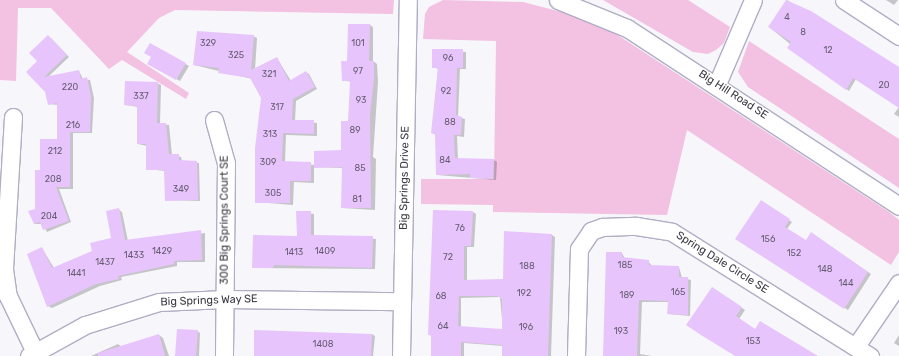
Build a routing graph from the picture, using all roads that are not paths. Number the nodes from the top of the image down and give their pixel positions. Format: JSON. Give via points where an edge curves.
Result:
{"nodes":[{"id":1,"x":408,"y":0,"type":"edge"},
{"id":2,"x":558,"y":0,"type":"edge"},
{"id":3,"x":753,"y":0,"type":"edge"},
{"id":4,"x":844,"y":0,"type":"edge"},
{"id":5,"x":899,"y":36,"type":"edge"},
{"id":6,"x":716,"y":84,"type":"junction"},
{"id":7,"x":13,"y":117,"type":"dead end"},
{"id":8,"x":214,"y":120,"type":"dead end"},
{"id":9,"x":899,"y":206,"type":"edge"},
{"id":10,"x":899,"y":283,"type":"edge"},
{"id":11,"x":225,"y":299,"type":"junction"},
{"id":12,"x":401,"y":301,"type":"junction"},
{"id":13,"x":856,"y":346,"type":"junction"},
{"id":14,"x":32,"y":354,"type":"edge"},
{"id":15,"x":224,"y":356,"type":"edge"},
{"id":16,"x":400,"y":356,"type":"edge"},
{"id":17,"x":576,"y":356,"type":"edge"},
{"id":18,"x":870,"y":356,"type":"edge"}],
"edges":[{"from":1,"to":12,"type":"street","name":"Big Springs Drive SE"},
{"from":2,"to":6,"type":"street","name":"Big Hill Road SE","via":[[611,19]]},
{"from":3,"to":6,"type":"street"},
{"from":4,"to":5,"type":"street"},
{"from":6,"to":9,"type":"street","name":"Big Hill Road SE"},
{"from":7,"to":14,"type":"street","via":[[4,269],[10,302]]},
{"from":8,"to":11,"type":"street","name":"300 Big Springs Court SE","via":[[226,163]]},
{"from":10,"to":13,"type":"street"},
{"from":11,"to":12,"type":"street","name":"Big Springs Way SE"},
{"from":11,"to":14,"type":"street","name":"Big Springs Way SE","via":[[159,302],[126,310],[85,325]]},
{"from":11,"to":15,"type":"street","name":"300 Big Springs Court SE"},
{"from":12,"to":16,"type":"street","name":"Big Springs Drive SE"},
{"from":13,"to":17,"type":"street","name":"Spring Dale Circle SE","via":[[672,232],[636,226],[602,227],[591,231],[579,249]]},
{"from":13,"to":18,"type":"street","name":"Spring Dale Circle SE"}]}
